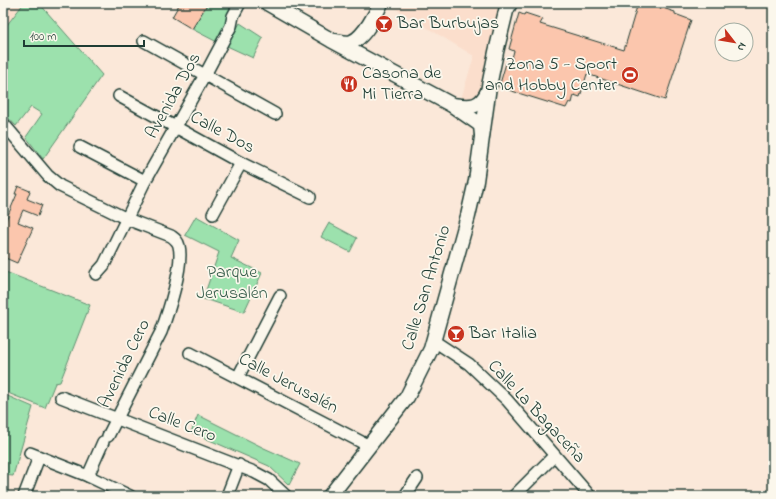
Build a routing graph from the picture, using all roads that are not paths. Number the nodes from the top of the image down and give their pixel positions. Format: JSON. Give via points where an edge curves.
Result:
{"nodes":[{"id":1,"x":240,"y":3,"type":"edge"},
{"id":2,"x":248,"y":3,"type":"edge"},
{"id":3,"x":267,"y":3,"type":"edge"},
{"id":4,"x":381,"y":3,"type":"edge"},
{"id":5,"x":510,"y":3,"type":"edge"},
{"id":6,"x":374,"y":17,"type":"junction"},
{"id":7,"x":231,"y":26,"type":"junction"},
{"id":8,"x":331,"y":40,"type":"junction"},
{"id":9,"x":144,"y":41,"type":"dead end"},
{"id":10,"x":371,"y":61,"type":"junction"},
{"id":11,"x":205,"y":75,"type":"junction"},
{"id":12,"x":490,"y":86,"type":"junction"},
{"id":13,"x":119,"y":96,"type":"dead end"},
{"id":14,"x":452,"y":105,"type":"junction"},
{"id":15,"x":275,"y":114,"type":"dead end"},
{"id":16,"x":3,"y":123,"type":"edge"},
{"id":17,"x":176,"y":128,"type":"junction"},
{"id":18,"x":482,"y":135,"type":"junction"},
{"id":19,"x":80,"y":148,"type":"dead end"},
{"id":20,"x":241,"y":163,"type":"junction"},
{"id":21,"x":145,"y":181,"type":"junction"},
{"id":22,"x":310,"y":197,"type":"dead end"},
{"id":23,"x":213,"y":214,"type":"dead end"},
{"id":24,"x":126,"y":219,"type":"junction"},
{"id":25,"x":96,"y":274,"type":"dead end"},
{"id":26,"x":280,"y":296,"type":"dead end"},
{"id":27,"x":434,"y":341,"type":"junction"},
{"id":28,"x":190,"y":352,"type":"dead end"},
{"id":29,"x":238,"y":378,"type":"junction"},
{"id":30,"x":61,"y":397,"type":"dead end"},
{"id":31,"x":117,"y":419,"type":"junction"},
{"id":32,"x":369,"y":446,"type":"junction"},
{"id":33,"x":554,"y":456,"type":"junction"},
{"id":34,"x":239,"y":465,"type":"junction"},
{"id":35,"x":88,"y":476,"type":"junction"},
{"id":36,"x":417,"y":478,"type":"dead end"},
{"id":37,"x":587,"y":495,"type":"edge"},
{"id":38,"x":24,"y":496,"type":"edge"},
{"id":39,"x":130,"y":496,"type":"edge"},
{"id":40,"x":228,"y":496,"type":"edge"},
{"id":41,"x":286,"y":496,"type":"edge"},
{"id":42,"x":330,"y":496,"type":"edge"},
{"id":43,"x":405,"y":496,"type":"edge"},
{"id":44,"x":514,"y":496,"type":"edge"}],
"edges":[{"from":1,"to":7,"type":"street","name":"Avenida Dos"},
{"from":2,"to":7,"type":"street","name":"Avenida Dos"},
{"from":3,"to":8,"type":"main road"},
{"from":4,"to":6,"type":"main road"},
{"from":5,"to":12,"type":"main road","name":"Calle San Antonio","via":[[496,52]]},
{"from":6,"to":8,"type":"main road","via":[[353,42]]},
{"from":6,"to":10,"type":"main road","via":[[363,48]]},
{"from":7,"to":11,"type":"street","name":"Avenida Dos"},
{"from":8,"to":10,"type":"main road"},
{"from":9,"to":11,"type":"street"},
{"from":10,"to":14,"type":"main road"},
{"from":11,"to":15,"type":"street"},
{"from":11,"to":17,"type":"street","name":"Avenida Dos"},
{"from":12,"to":14,"type":"main road","via":[[483,100],[475,105]]},
{"from":12,"to":18,"type":"main road","name":"Calle San Antonio"},
{"from":13,"to":17,"type":"street","name":"Calle Dos"},
{"from":14,"to":18,"type":"main road","via":[[478,123]]},
{"from":16,"to":24,"type":"street","via":[[48,176],[60,186]]},
{"from":17,"to":20,"type":"street","name":"Calle Dos"},
{"from":17,"to":21,"type":"street","name":"Avenida Dos"},
{"from":18,"to":27,"type":"main road","name":"Calle San Antonio","via":[[468,216]]},
{"from":19,"to":21,"type":"street"},
{"from":20,"to":22,"type":"street","name":"Calle Dos"},
{"from":20,"to":23,"type":"street"},
{"from":21,"to":24,"type":"street","name":"Avenida Dos"},
{"from":24,"to":25,"type":"street","name":"Avenida Dos","via":[[104,265]]},
{"from":24,"to":31,"type":"street","name":"Avenida Cero","via":[[175,239],[179,246],[180,260],[170,307],[161,332]]},
{"from":26,"to":29,"type":"street"},
{"from":27,"to":32,"type":"main road","name":"Calle San Antonio","via":[[407,397]]},
{"from":27,"to":33,"type":"street","name":"Calle La Bagaceña","via":[[469,364],[507,400]]},
{"from":28,"to":29,"type":"street","name":"Calle Jerusalén"},
{"from":29,"to":32,"type":"street","name":"Calle Jerusalén"},
{"from":30,"to":31,"type":"street","name":"Calle Cero"},
{"from":31,"to":34,"type":"street","name":"Calle Cero"},
{"from":31,"to":35,"type":"street","name":"Avenida Cero"},
{"from":32,"to":42,"type":"main road","name":"Calle San Antonio"},
{"from":33,"to":37,"type":"street","name":"Calle La Bagaceña"},
{"from":33,"to":44,"type":"street"},
{"from":34,"to":40,"type":"street"},
{"from":34,"to":41,"type":"street","name":"Calle Cero","via":[[269,480]]},
{"from":35,"to":38,"type":"street","via":[[35,455]]},
{"from":35,"to":39,"type":"street"},
{"from":36,"to":43,"type":"street"}]}
